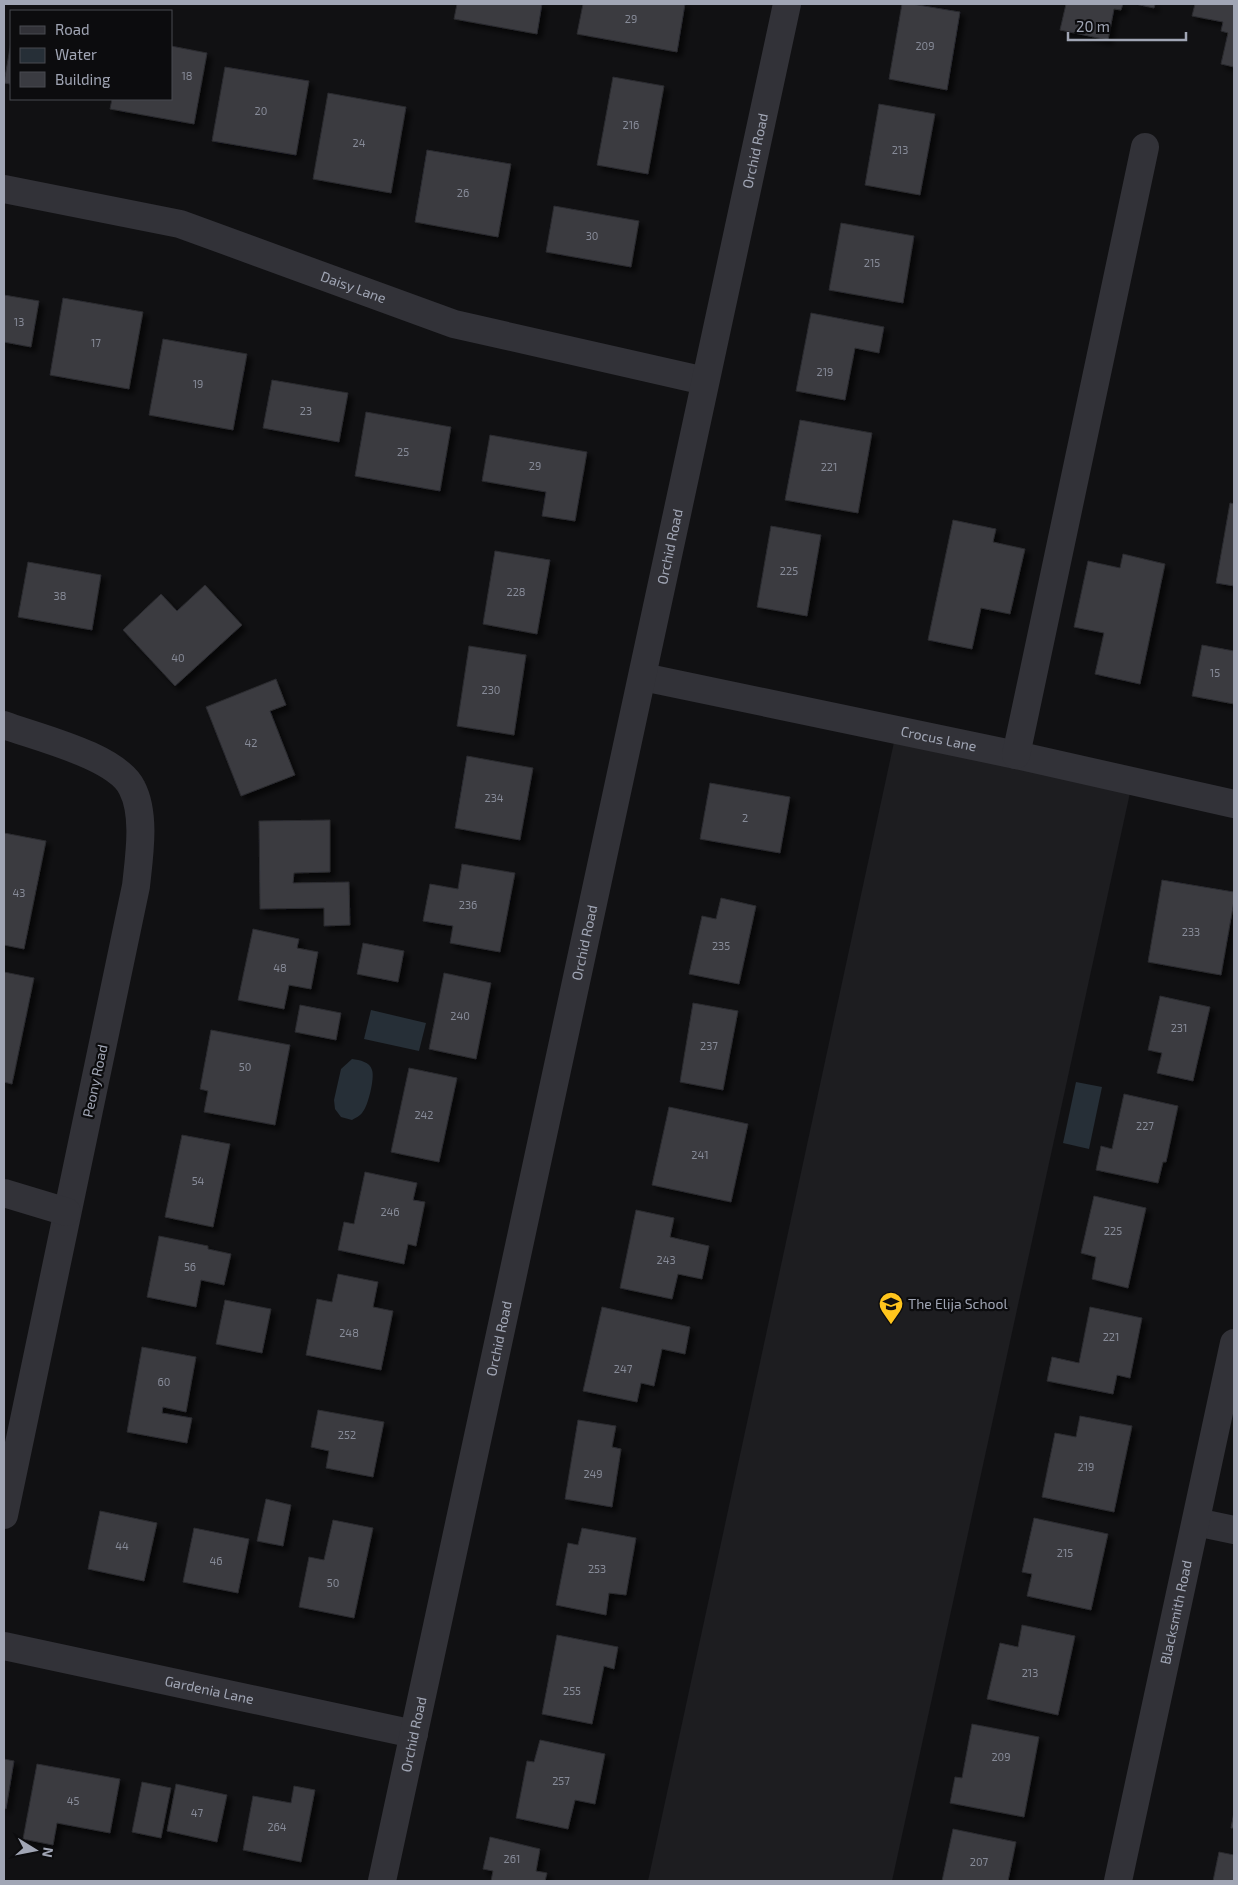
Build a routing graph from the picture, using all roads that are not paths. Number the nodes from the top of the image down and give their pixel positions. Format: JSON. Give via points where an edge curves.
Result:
{"nodes":[{"id":1,"x":787,"y":4,"type":"edge"},
{"id":2,"x":1145,"y":147,"type":"dead end"},
{"id":3,"x":4,"y":189,"type":"edge"},
{"id":4,"x":705,"y":381,"type":"junction"},
{"id":5,"x":643,"y":677,"type":"junction"},
{"id":6,"x":4,"y":726,"type":"edge"},
{"id":7,"x":1016,"y":755,"type":"junction"},
{"id":8,"x":1234,"y":804,"type":"edge"},
{"id":9,"x":4,"y":1193,"type":"edge"},
{"id":10,"x":67,"y":1212,"type":"junction"},
{"id":11,"x":1234,"y":1343,"type":"edge"},
{"id":12,"x":4,"y":1515,"type":"edge"},
{"id":13,"x":1196,"y":1522,"type":"junction"},
{"id":14,"x":1234,"y":1530,"type":"edge"},
{"id":15,"x":4,"y":1646,"type":"edge"},
{"id":16,"x":414,"y":1734,"type":"junction"},
{"id":17,"x":382,"y":1881,"type":"edge"},
{"id":18,"x":1118,"y":1881,"type":"edge"}],
"edges":[{"from":1,"to":4,"type":"street","name":"Orchid Road"},
{"from":2,"to":7,"type":"street"},
{"from":3,"to":4,"type":"street","name":"Daisy Lane","via":[[180,224],[454,324]]},
{"from":4,"to":5,"type":"street","name":"Orchid Road"},
{"from":5,"to":7,"type":"street","name":"Crocus Lane"},
{"from":5,"to":16,"type":"street","name":"Orchid Road"},
{"from":6,"to":10,"type":"street","name":"Peony Road","via":[[102,761],[122,775],[132,787],[138,808],[140,846],[136,886]]},
{"from":7,"to":8,"type":"street","name":"Crocus Lane"},
{"from":9,"to":10,"type":"street"},
{"from":10,"to":12,"type":"street","name":"Peony Road"},
{"from":11,"to":13,"type":"street","name":"Blacksmith Road"},
{"from":13,"to":14,"type":"street"},
{"from":13,"to":18,"type":"street","name":"Blacksmith Road"},
{"from":15,"to":16,"type":"street","name":"Gardenia Lane"},
{"from":16,"to":17,"type":"street","name":"Orchid Road"}]}
